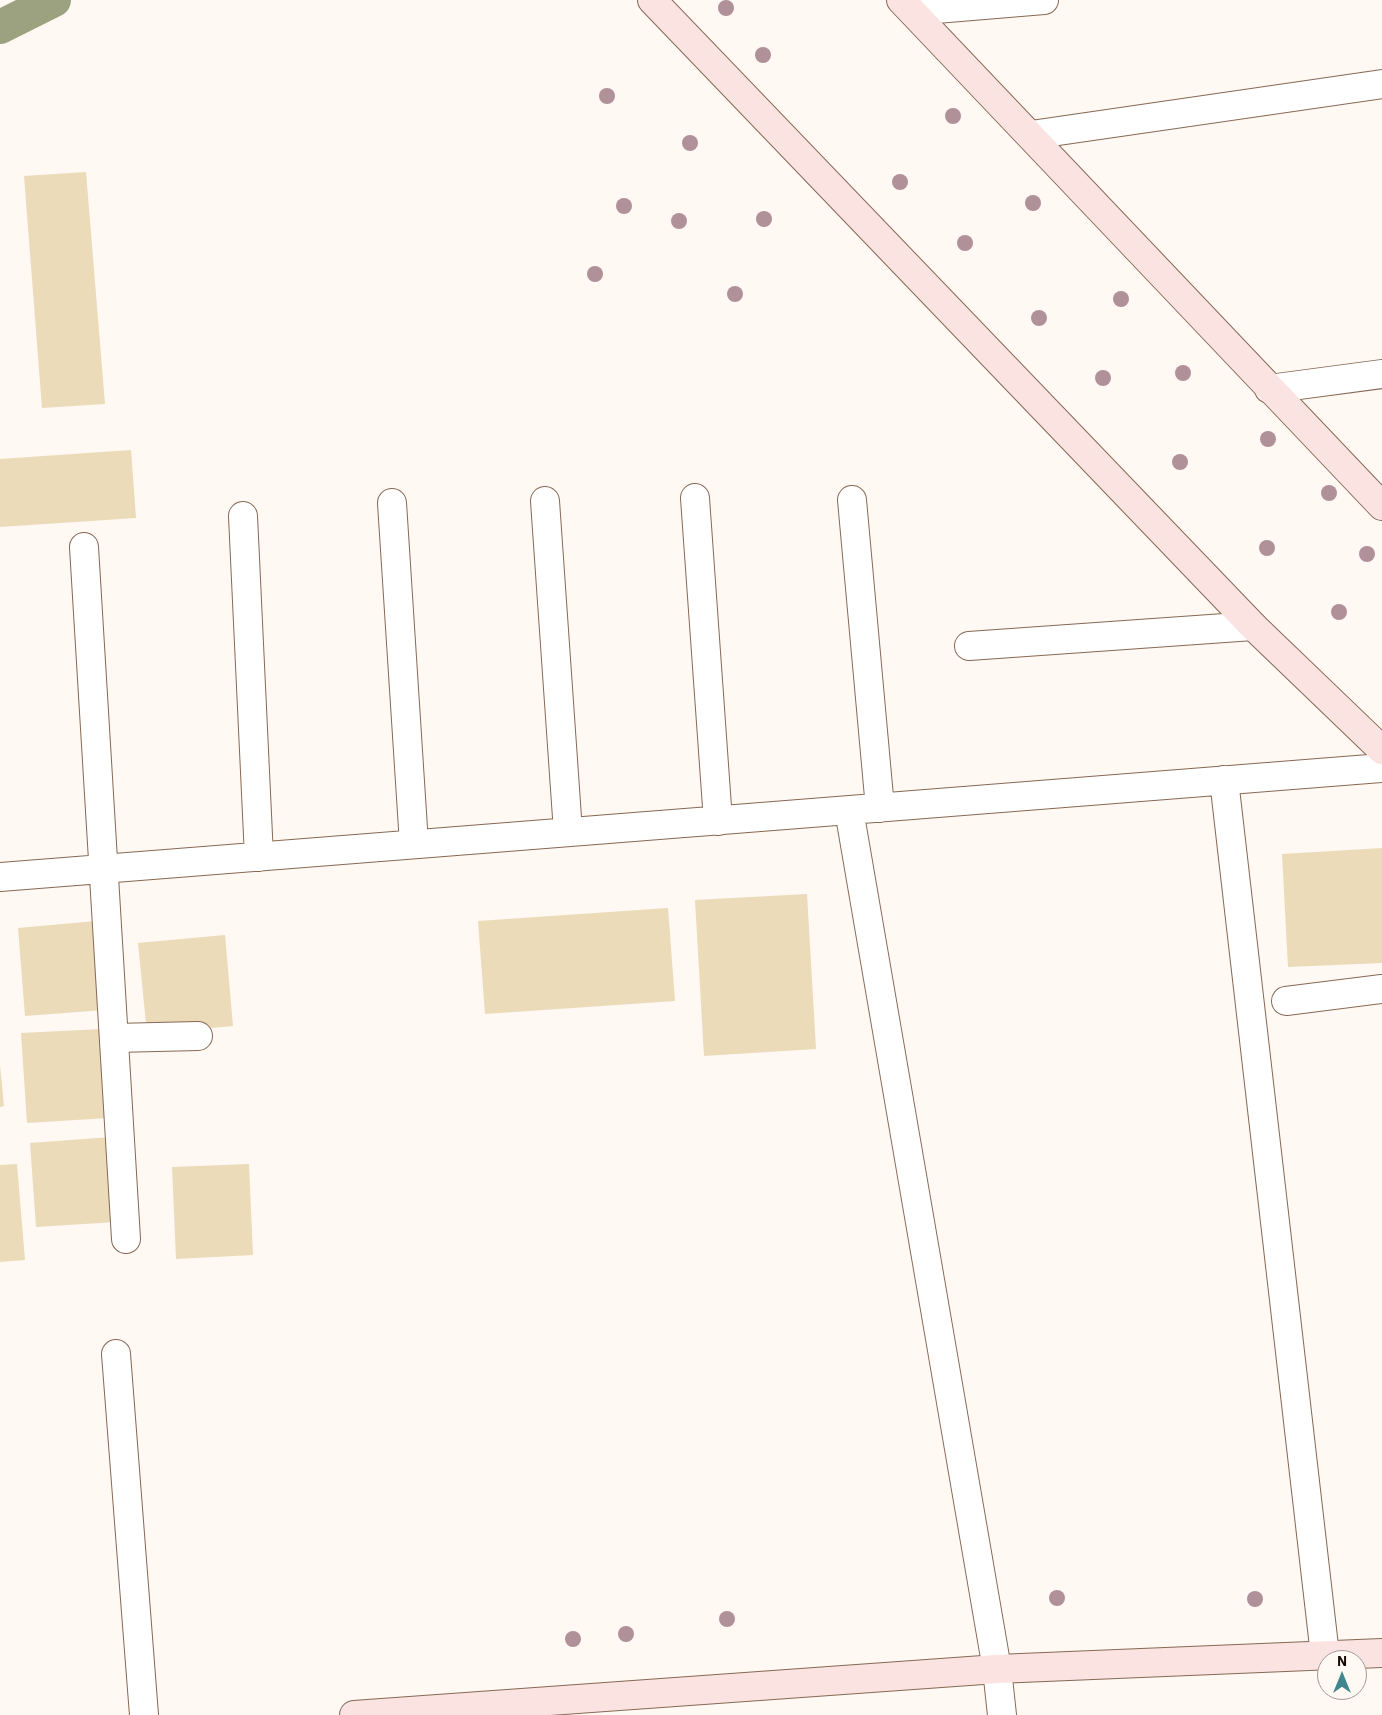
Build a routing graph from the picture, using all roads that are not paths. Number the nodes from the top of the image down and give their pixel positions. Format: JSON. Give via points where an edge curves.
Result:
{"nodes":[{"id":1,"x":652,"y":0,"type":"edge"},
{"id":2,"x":1044,"y":0,"type":"edge"},
{"id":3,"x":907,"y":5,"type":"edge"},
{"id":4,"x":1382,"y":84,"type":"edge"},
{"id":5,"x":1031,"y":135,"type":"junction"},
{"id":6,"x":1382,"y":374,"type":"edge"},
{"id":7,"x":1268,"y":389,"type":"junction"},
{"id":8,"x":695,"y":498,"type":"dead end"},
{"id":9,"x":852,"y":500,"type":"dead end"},
{"id":10,"x":545,"y":501,"type":"dead end"},
{"id":11,"x":392,"y":503,"type":"dead end"},
{"id":12,"x":1382,"y":506,"type":"edge"},
{"id":13,"x":243,"y":516,"type":"dead end"},
{"id":14,"x":84,"y":547,"type":"dead end"},
{"id":15,"x":1253,"y":626,"type":"junction"},
{"id":16,"x":970,"y":646,"type":"dead end"},
{"id":17,"x":1382,"y":750,"type":"edge"},
{"id":18,"x":1382,"y":768,"type":"edge"},
{"id":19,"x":1224,"y":780,"type":"junction"},
{"id":20,"x":880,"y":808,"type":"junction"},
{"id":21,"x":849,"y":810,"type":"junction"},
{"id":22,"x":718,"y":821,"type":"junction"},
{"id":23,"x":568,"y":832,"type":"junction"},
{"id":24,"x":414,"y":844,"type":"junction"},
{"id":25,"x":259,"y":856,"type":"junction"},
{"id":26,"x":105,"y":869,"type":"junction"},
{"id":27,"x":0,"y":877,"type":"edge"},
{"id":28,"x":1382,"y":989,"type":"edge"},
{"id":29,"x":1286,"y":1001,"type":"dead end"},
{"id":30,"x":198,"y":1036,"type":"dead end"},
{"id":31,"x":114,"y":1038,"type":"junction"},
{"id":32,"x":126,"y":1239,"type":"dead end"},
{"id":33,"x":116,"y":1354,"type":"dead end"},
{"id":34,"x":1324,"y":1650,"type":"edge"},
{"id":35,"x":1382,"y":1653,"type":"edge"},
{"id":36,"x":1367,"y":1654,"type":"edge"},
{"id":37,"x":1317,"y":1655,"type":"edge"},
{"id":38,"x":997,"y":1668,"type":"junction"},
{"id":39,"x":144,"y":1715,"type":"edge"},
{"id":40,"x":354,"y":1715,"type":"edge"},
{"id":41,"x":1002,"y":1715,"type":"edge"}],
"edges":[{"from":1,"to":15,"type":"street"},
{"from":2,"to":3,"type":"street"},
{"from":3,"to":5,"type":"street"},
{"from":4,"to":5,"type":"street"},
{"from":5,"to":7,"type":"street"},
{"from":6,"to":7,"type":"street"},
{"from":7,"to":12,"type":"street"},
{"from":8,"to":22,"type":"street"},
{"from":9,"to":20,"type":"street"},
{"from":10,"to":23,"type":"street"},
{"from":11,"to":24,"type":"street"},
{"from":13,"to":25,"type":"street"},
{"from":14,"to":26,"type":"street"},
{"from":15,"to":16,"type":"street"},
{"from":15,"to":17,"type":"street"},
{"from":18,"to":19,"type":"street"},
{"from":19,"to":20,"type":"street"},
{"from":19,"to":34,"type":"street"},
{"from":20,"to":21,"type":"street"},
{"from":21,"to":22,"type":"street"},
{"from":21,"to":38,"type":"street"},
{"from":22,"to":23,"type":"street"},
{"from":23,"to":24,"type":"street"},
{"from":24,"to":25,"type":"street"},
{"from":25,"to":26,"type":"street"},
{"from":26,"to":27,"type":"street"},
{"from":26,"to":31,"type":"street"},
{"from":28,"to":29,"type":"street"},
{"from":30,"to":31,"type":"street"},
{"from":31,"to":32,"type":"street"},
{"from":33,"to":39,"type":"street"},
{"from":35,"to":36,"type":"street"},
{"from":37,"to":38,"type":"street"},
{"from":38,"to":40,"type":"street"},
{"from":38,"to":41,"type":"street"}]}
